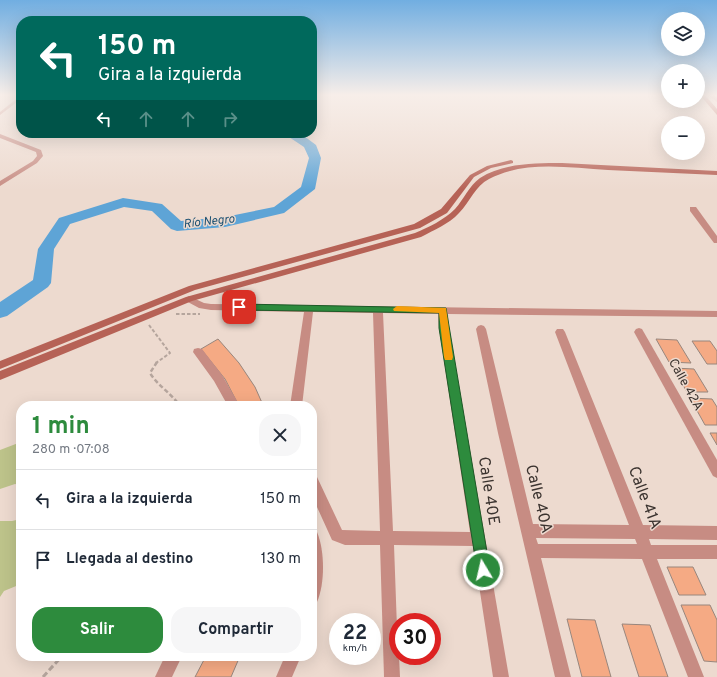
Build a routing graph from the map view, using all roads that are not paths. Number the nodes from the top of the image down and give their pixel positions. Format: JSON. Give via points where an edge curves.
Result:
{"nodes":[{"id":1,"x":0,"y":136,"type":"edge"},
{"id":2,"x":717,"y":168,"type":"edge"},
{"id":3,"x":717,"y":173,"type":"edge"},
{"id":4,"x":0,"y":184,"type":"edge"},
{"id":5,"x":693,"y":209,"type":"dead end"},
{"id":6,"x":717,"y":241,"type":"edge"},
{"id":7,"x":189,"y":299,"type":"junction"},
{"id":8,"x":309,"y":308,"type":"junction"},
{"id":9,"x":378,"y":308,"type":"junction"},
{"id":10,"x":443,"y":310,"type":"junction"},
{"id":11,"x":717,"y":314,"type":"edge"},
{"id":12,"x":481,"y":328,"type":"dead end"},
{"id":13,"x":560,"y":332,"type":"dead end"},
{"id":14,"x":639,"y":332,"type":"dead end"},
{"id":15,"x":198,"y":352,"type":"dead end"},
{"id":16,"x":0,"y":365,"type":"edge"},
{"id":17,"x":0,"y":376,"type":"edge"},
{"id":18,"x":232,"y":401,"type":"edge"},
{"id":19,"x":297,"y":401,"type":"edge"},
{"id":20,"x":717,"y":472,"type":"edge"},
{"id":21,"x":317,"y":493,"type":"edge"},
{"id":22,"x":529,"y":531,"type":"junction"},
{"id":23,"x":640,"y":533,"type":"junction"},
{"id":24,"x":717,"y":533,"type":"edge"},
{"id":25,"x":478,"y":539,"type":"junction"},
{"id":26,"x":386,"y":540,"type":"junction"},
{"id":27,"x":534,"y":551,"type":"junction"},
{"id":28,"x":647,"y":552,"type":"junction"},
{"id":29,"x":717,"y":552,"type":"edge"},
{"id":30,"x":171,"y":661,"type":"edge"},
{"id":31,"x":291,"y":661,"type":"edge"},
{"id":32,"x":162,"y":677,"type":"edge"},
{"id":33,"x":284,"y":677,"type":"edge"},
{"id":34,"x":392,"y":677,"type":"edge"},
{"id":35,"x":501,"y":677,"type":"edge"},
{"id":36,"x":563,"y":677,"type":"edge"},
{"id":37,"x":696,"y":677,"type":"edge"}],
"edges":[{"from":1,"to":4,"type":"street","via":[[39,152],[40,156],[35,162]]},
{"from":2,"to":16,"type":"street","via":[[538,161],[489,166],[472,176],[444,211],[417,226],[192,288]]},
{"from":3,"to":7,"type":"street","via":[[553,166],[502,170],[485,178],[476,186],[456,212],[447,219],[418,235]]},
{"from":5,"to":6,"type":"street"},
{"from":7,"to":8,"type":"street","via":[[202,306],[211,307]]},
{"from":7,"to":17,"type":"street"},
{"from":8,"to":9,"type":"street"},
{"from":8,"to":19,"type":"street"},
{"from":9,"to":10,"type":"street"},
{"from":9,"to":26,"type":"street"},
{"from":10,"to":11,"type":"street"},
{"from":10,"to":25,"type":"street","name":"Calle 40E"},
{"from":12,"to":22,"type":"street","name":"Calle 40A"},
{"from":13,"to":23,"type":"street","name":"Calle 41A"},
{"from":14,"to":20,"type":"street","name":"Calle 42A"},
{"from":15,"to":18,"type":"street","via":[[226,388]]},
{"from":21,"to":26,"type":"street","via":[[337,535],[345,538]]},
{"from":22,"to":23,"type":"street"},
{"from":22,"to":27,"type":"street","name":"Calle 40A"},
{"from":23,"to":24,"type":"street"},
{"from":23,"to":28,"type":"street","name":"Calle 41A"},
{"from":25,"to":26,"type":"street"},
{"from":25,"to":35,"type":"street","name":"Calle 40E"},
{"from":26,"to":34,"type":"street"},
{"from":27,"to":28,"type":"street"},
{"from":27,"to":36,"type":"street","name":"Calle 40A"},
{"from":28,"to":29,"type":"street"},
{"from":28,"to":37,"type":"street","name":"Calle 41A"},
{"from":30,"to":32,"type":"street"},
{"from":31,"to":33,"type":"street"}]}
